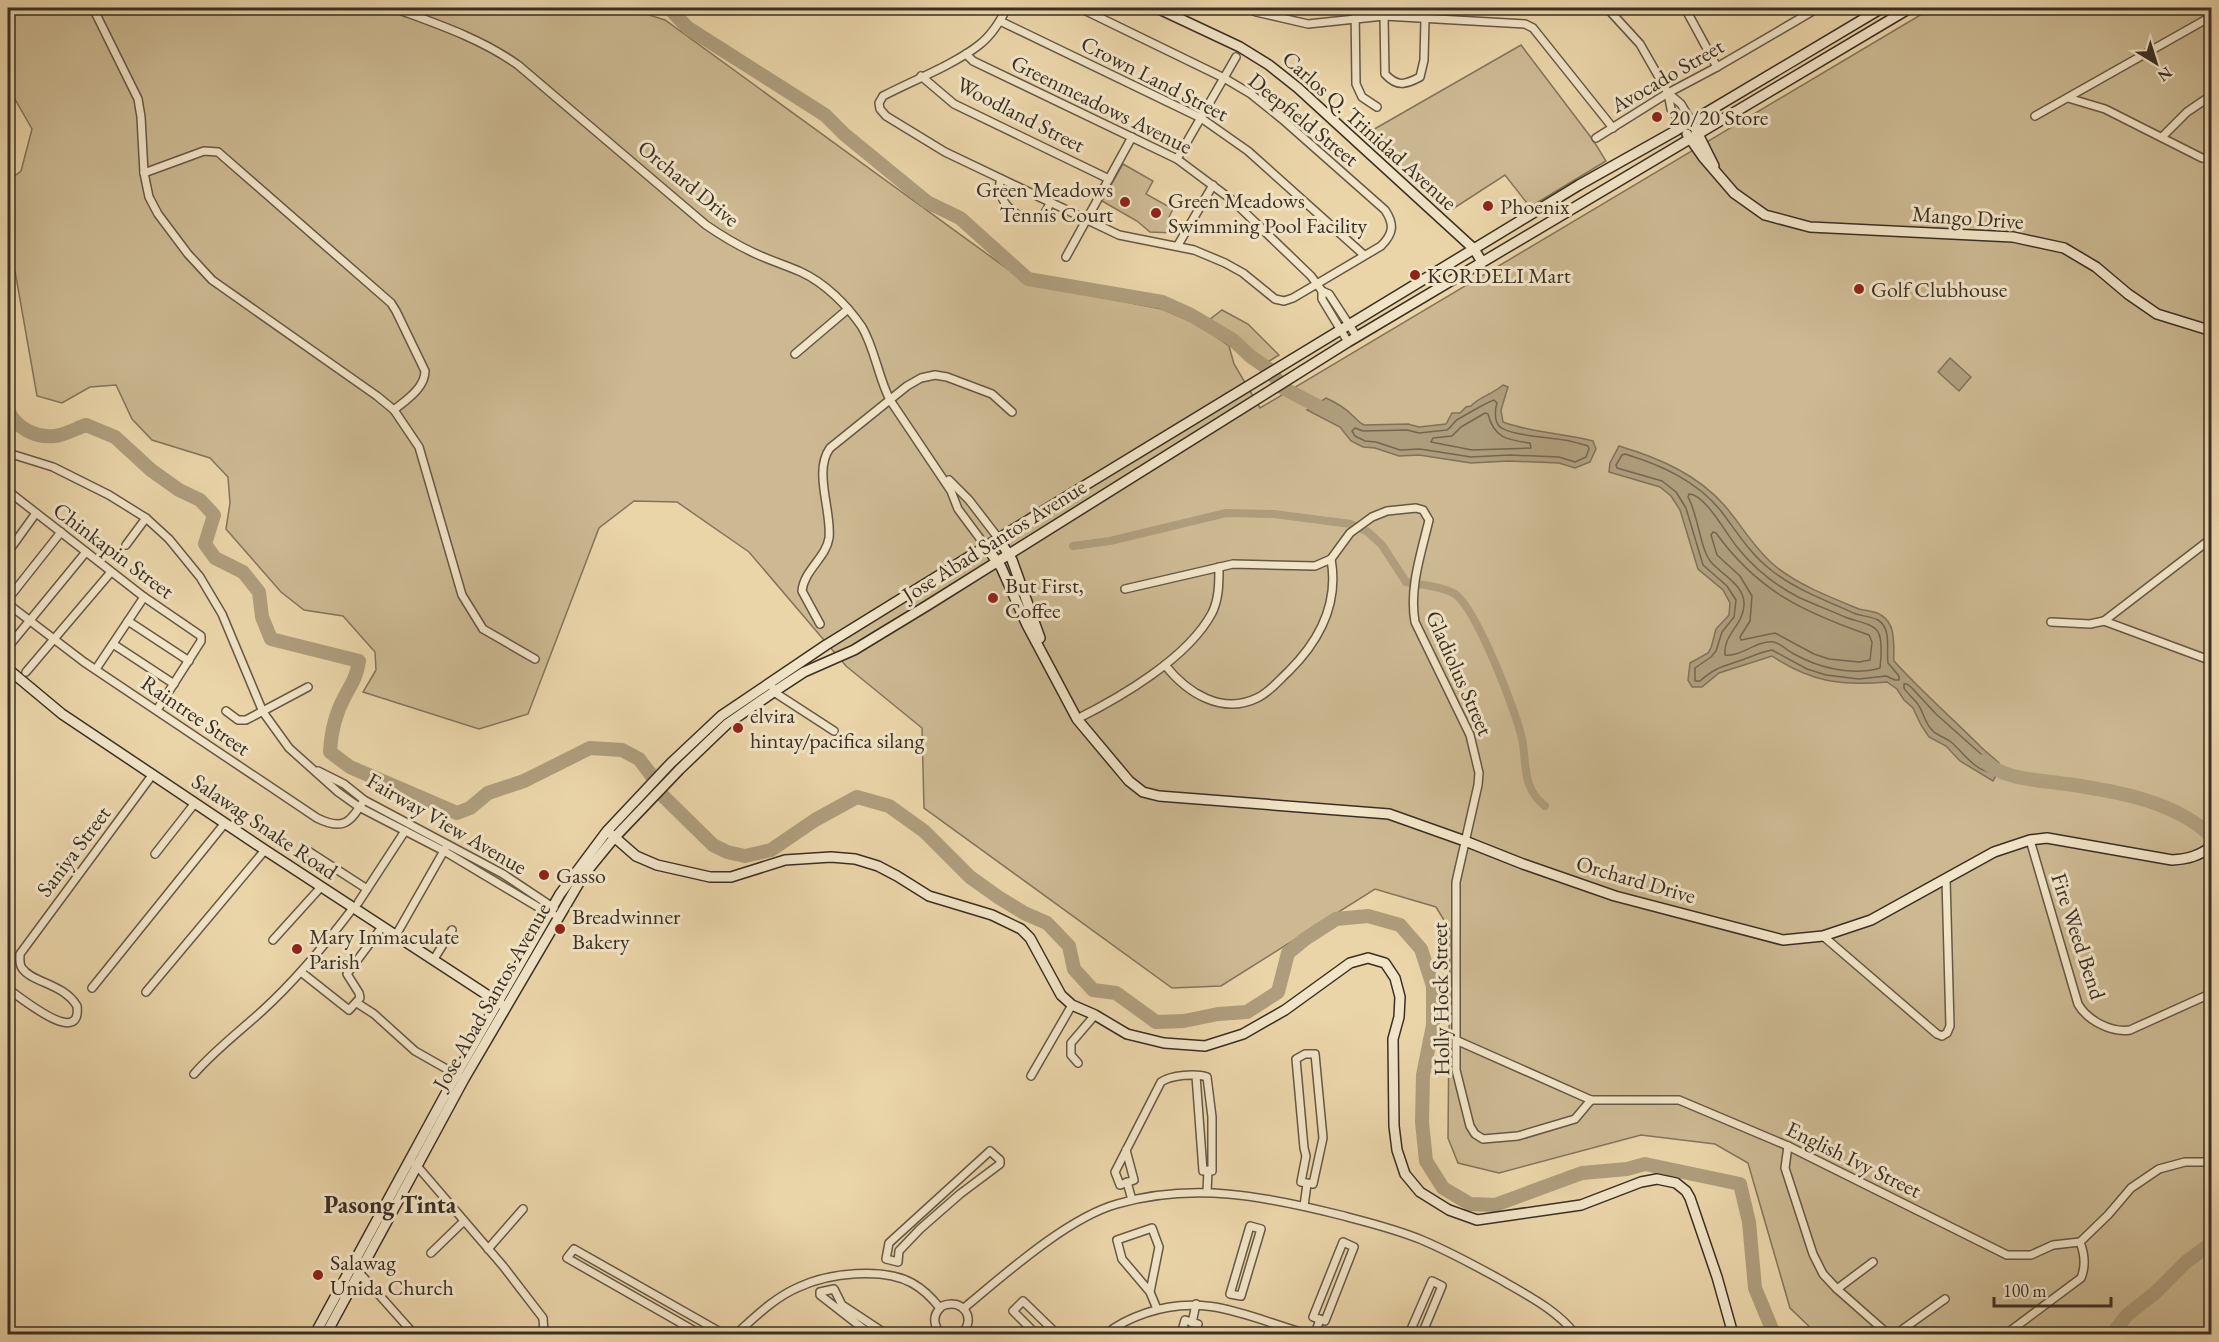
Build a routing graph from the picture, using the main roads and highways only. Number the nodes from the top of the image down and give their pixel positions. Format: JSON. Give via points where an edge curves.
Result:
{"nodes":[{"id":1,"x":1157,"y":8,"type":"edge"},
{"id":2,"x":1882,"y":8,"type":"edge"},
{"id":3,"x":1910,"y":8,"type":"edge"},
{"id":4,"x":1687,"y":124,"type":"junction"},
{"id":5,"x":1693,"y":135,"type":"junction"},
{"id":6,"x":1474,"y":249,"type":"junction"},
{"id":7,"x":1482,"y":262,"type":"junction"},
{"id":8,"x":2211,"y":331,"type":"edge"},
{"id":9,"x":999,"y":539,"type":"junction"},
{"id":10,"x":987,"y":548,"type":"junction"},
{"id":11,"x":1009,"y":553,"type":"junction"},
{"id":12,"x":997,"y":561,"type":"junction"},
{"id":13,"x":8,"y":669,"type":"edge"},
{"id":14,"x":772,"y":686,"type":"junction"},
{"id":15,"x":1071,"y":709,"type":"junction"},
{"id":16,"x":611,"y":834,"type":"junction"},
{"id":17,"x":2208,"y":849,"type":"edge"},
{"id":18,"x":502,"y":1004,"type":"junction"},
{"id":19,"x":460,"y":1077,"type":"junction"},
{"id":20,"x":356,"y":1270,"type":"junction"},
{"id":21,"x":315,"y":1335,"type":"edge"},
{"id":22,"x":326,"y":1335,"type":"edge"},
{"id":23,"x":1733,"y":1335,"type":"edge"}],
"edges":[{"from":1,"to":6,"type":"main road","name":"Carlos Q. Trinidad Avenue","via":[[1269,65]]},
{"from":2,"to":4,"type":"main road","name":"Jose Abad Santos Avenue"},
{"from":3,"to":5,"type":"main road","name":"Jose Abad Santos Avenue"},
{"from":4,"to":5,"type":"main road","name":"Mango Drive"},
{"from":4,"to":6,"type":"main road","name":"Jose Abad Santos Avenue"},
{"from":5,"to":7,"type":"main road","name":"Jose Abad Santos Avenue"},
{"from":5,"to":8,"type":"main road","name":"Mango Drive","via":[[1703,157],[1734,193],[1765,215],[1809,227],[2013,237],[2064,248],[2096,267],[2157,314]]},
{"from":6,"to":7,"type":"main road","name":"Carlos Q. Trinidad Avenue"},
{"from":6,"to":9,"type":"main road","name":"Jose Abad Santos Avenue"},
{"from":7,"to":11,"type":"main road","name":"Jose Abad Santos Avenue"},
{"from":9,"to":10,"type":"main road","name":"Jose Abad Santos Avenue"},
{"from":9,"to":11,"type":"main road","name":"Orchard Drive"},
{"from":10,"to":12,"type":"main road","name":"Orchard Drive"},
{"from":10,"to":14,"type":"main road","name":"Jose Abad Santos Avenue"},
{"from":11,"to":12,"type":"main road","name":"Jose Abad Santos Avenue"},
{"from":11,"to":15,"type":"main road","name":"Orchard Drive","via":[[1033,622]]},
{"from":12,"to":14,"type":"main road","name":"Jose Abad Santos Avenue","via":[[854,650]]},
{"from":12,"to":15,"type":"main road","name":"Orchard Drive"},
{"from":13,"to":18,"type":"main road","name":"Salawag Snake Road","via":[[62,714]]},
{"from":14,"to":16,"type":"main road","name":"Jose Abad Santos Avenue","via":[[679,770],[625,828]]},
{"from":14,"to":16,"type":"main road","name":"Jose Abad Santos Avenue","via":[[720,716],[617,820]]},
{"from":15,"to":17,"type":"main road","name":"Orchard Drive","via":[[1129,781],[1143,792],[1184,799],[1389,814],[1615,896],[1783,940],[1822,936],[1871,920],[1994,852],[2030,840],[2047,838],[2172,860],[2190,858]]},
{"from":16,"to":18,"type":"main road","name":"Jose Abad Santos Avenue"},
{"from":16,"to":18,"type":"main road","name":"Jose Abad Santos Avenue","via":[[581,863],[551,909]]},
{"from":16,"to":23,"type":"main road","via":[[636,856],[710,877],[731,877],[785,860],[831,857],[878,866],[929,896],[992,915],[1021,929],[1030,938],[1060,996],[1127,1034],[1164,1043],[1205,1046],[1243,1034],[1285,1010],[1350,963],[1368,958],[1385,963],[1395,978],[1400,997],[1394,1039],[1397,1150],[1405,1174],[1420,1192],[1449,1210],[1477,1220],[1581,1205],[1657,1179],[1676,1183],[1690,1198],[1718,1277]]},
{"from":18,"to":19,"type":"main road","name":"Jose Abad Santos Avenue"},
{"from":19,"to":20,"type":"main road","name":"Jose Abad Santos Avenue","via":[[409,1161]]},
{"from":19,"to":20,"type":"main road","name":"Jose Abad Santos Avenue","via":[[418,1167]]},
{"from":20,"to":21,"type":"main road","name":"Jose Abad Santos Avenue"},
{"from":20,"to":22,"type":"main road","name":"Jose Abad Santos Avenue"}]}
